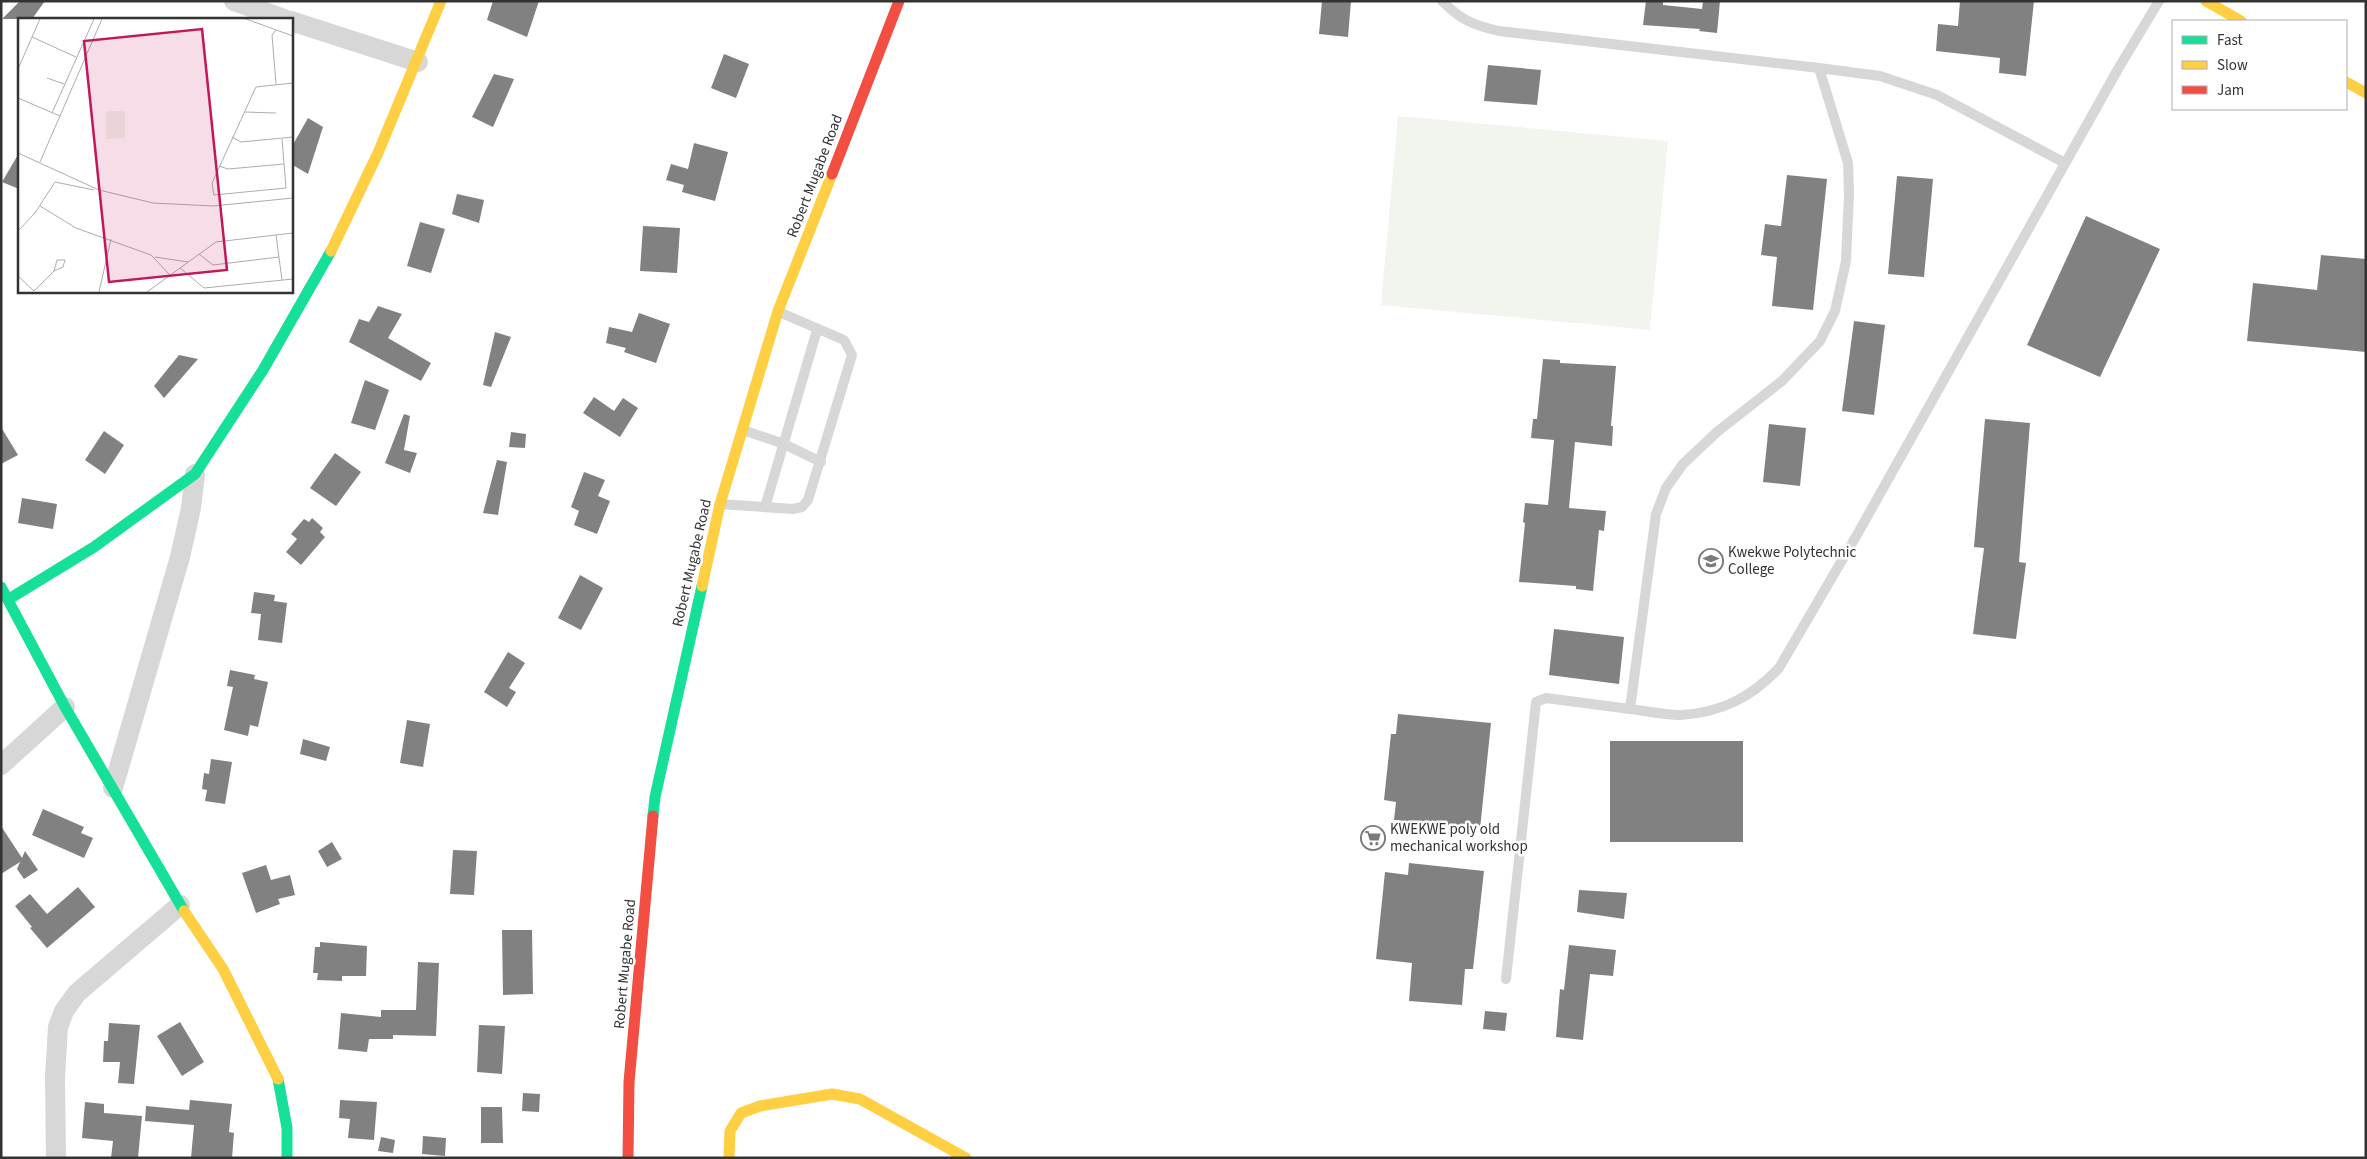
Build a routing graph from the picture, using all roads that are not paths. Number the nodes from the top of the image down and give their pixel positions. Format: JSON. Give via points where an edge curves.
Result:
{"nodes":[{"id":1,"x":234,"y":1,"type":"edge"},
{"id":2,"x":442,"y":1,"type":"edge"},
{"id":3,"x":899,"y":1,"type":"edge"},
{"id":4,"x":1442,"y":1,"type":"edge"},
{"id":5,"x":2159,"y":1,"type":"edge"},
{"id":6,"x":2206,"y":1,"type":"edge"},
{"id":7,"x":281,"y":18,"type":"edge"},
{"id":8,"x":2239,"y":20,"type":"edge"},
{"id":9,"x":292,"y":21,"type":"edge"},
{"id":10,"x":418,"y":62,"type":"junction"},
{"id":11,"x":1819,"y":68,"type":"junction"},
{"id":12,"x":2347,"y":83,"type":"edge"},
{"id":13,"x":2366,"y":93,"type":"edge"},
{"id":14,"x":2064,"y":163,"type":"junction"},
{"id":15,"x":778,"y":311,"type":"junction"},
{"id":16,"x":817,"y":330,"type":"junction"},
{"id":17,"x":741,"y":429,"type":"junction"},
{"id":18,"x":784,"y":444,"type":"junction"},
{"id":19,"x":820,"y":462,"type":"junction"},
{"id":20,"x":195,"y":474,"type":"junction"},
{"id":21,"x":720,"y":504,"type":"junction"},
{"id":22,"x":765,"y":507,"type":"junction"},
{"id":23,"x":1,"y":587,"type":"edge"},
{"id":24,"x":9,"y":599,"type":"junction"},
{"id":25,"x":65,"y":707,"type":"junction"},
{"id":26,"x":1630,"y":709,"type":"junction"},
{"id":27,"x":1,"y":765,"type":"edge"},
{"id":28,"x":113,"y":788,"type":"junction"},
{"id":29,"x":180,"y":904,"type":"junction"},
{"id":30,"x":1506,"y":979,"type":"dead end"},
{"id":31,"x":56,"y":1158,"type":"edge"},
{"id":32,"x":287,"y":1158,"type":"edge"},
{"id":33,"x":628,"y":1158,"type":"edge"},
{"id":34,"x":730,"y":1158,"type":"edge"},
{"id":35,"x":966,"y":1158,"type":"edge"}],
"edges":[{"from":1,"to":7,"type":"street"},
{"from":2,"to":10,"type":"street"},
{"from":3,"to":15,"type":"street","name":"Robert Mugabe Road"},
{"from":4,"to":11,"type":"lane","via":[[1456,15],[1476,26],[1499,31]]},
{"from":5,"to":14,"type":"lane"},
{"from":6,"to":8,"type":"street"},
{"from":9,"to":10,"type":"street"},
{"from":10,"to":20,"type":"street","via":[[326,261],[263,370]]},
{"from":11,"to":14,"type":"lane","via":[[1880,76],[1937,95]]},
{"from":11,"to":26,"type":"lane","via":[[1848,163],[1846,261],[1835,310],[1814,348],[1782,381],[1683,464],[1666,488],[1656,514]]},
{"from":12,"to":13,"type":"street"},
{"from":14,"to":26,"type":"lane","via":[[1779,668],[1763,686],[1734,703],[1710,711],[1679,715]]},
{"from":15,"to":16,"type":"lane"},
{"from":15,"to":17,"type":"street","name":"Robert Mugabe Road"},
{"from":16,"to":18,"type":"lane"},
{"from":16,"to":19,"type":"lane","via":[[844,340],[852,355]]},
{"from":17,"to":18,"type":"lane"},
{"from":17,"to":21,"type":"street","name":"Robert Mugabe Road"},
{"from":18,"to":19,"type":"lane"},
{"from":18,"to":22,"type":"lane"},
{"from":19,"to":22,"type":"lane","via":[[808,500],[802,507]]},
{"from":20,"to":24,"type":"street","via":[[94,547]]},
{"from":20,"to":28,"type":"street","via":[[184,543]]},
{"from":21,"to":22,"type":"lane"},
{"from":21,"to":33,"type":"street","name":"Robert Mugabe Road","via":[[655,797],[629,1082]]},
{"from":23,"to":24,"type":"street"},
{"from":24,"to":25,"type":"street"},
{"from":25,"to":27,"type":"street"},
{"from":25,"to":28,"type":"street"},
{"from":26,"to":30,"type":"lane","via":[[1546,698],[1536,702]]},
{"from":28,"to":29,"type":"street"},
{"from":29,"to":31,"type":"street","via":[[78,993],[64,1011],[58,1027],[55,1077]]},
{"from":29,"to":32,"type":"street","via":[[222,969],[277,1074],[288,1128]]},
{"from":34,"to":35,"type":"street","via":[[730,1130],[741,1113],[760,1106],[832,1094],[860,1099]]}]}
